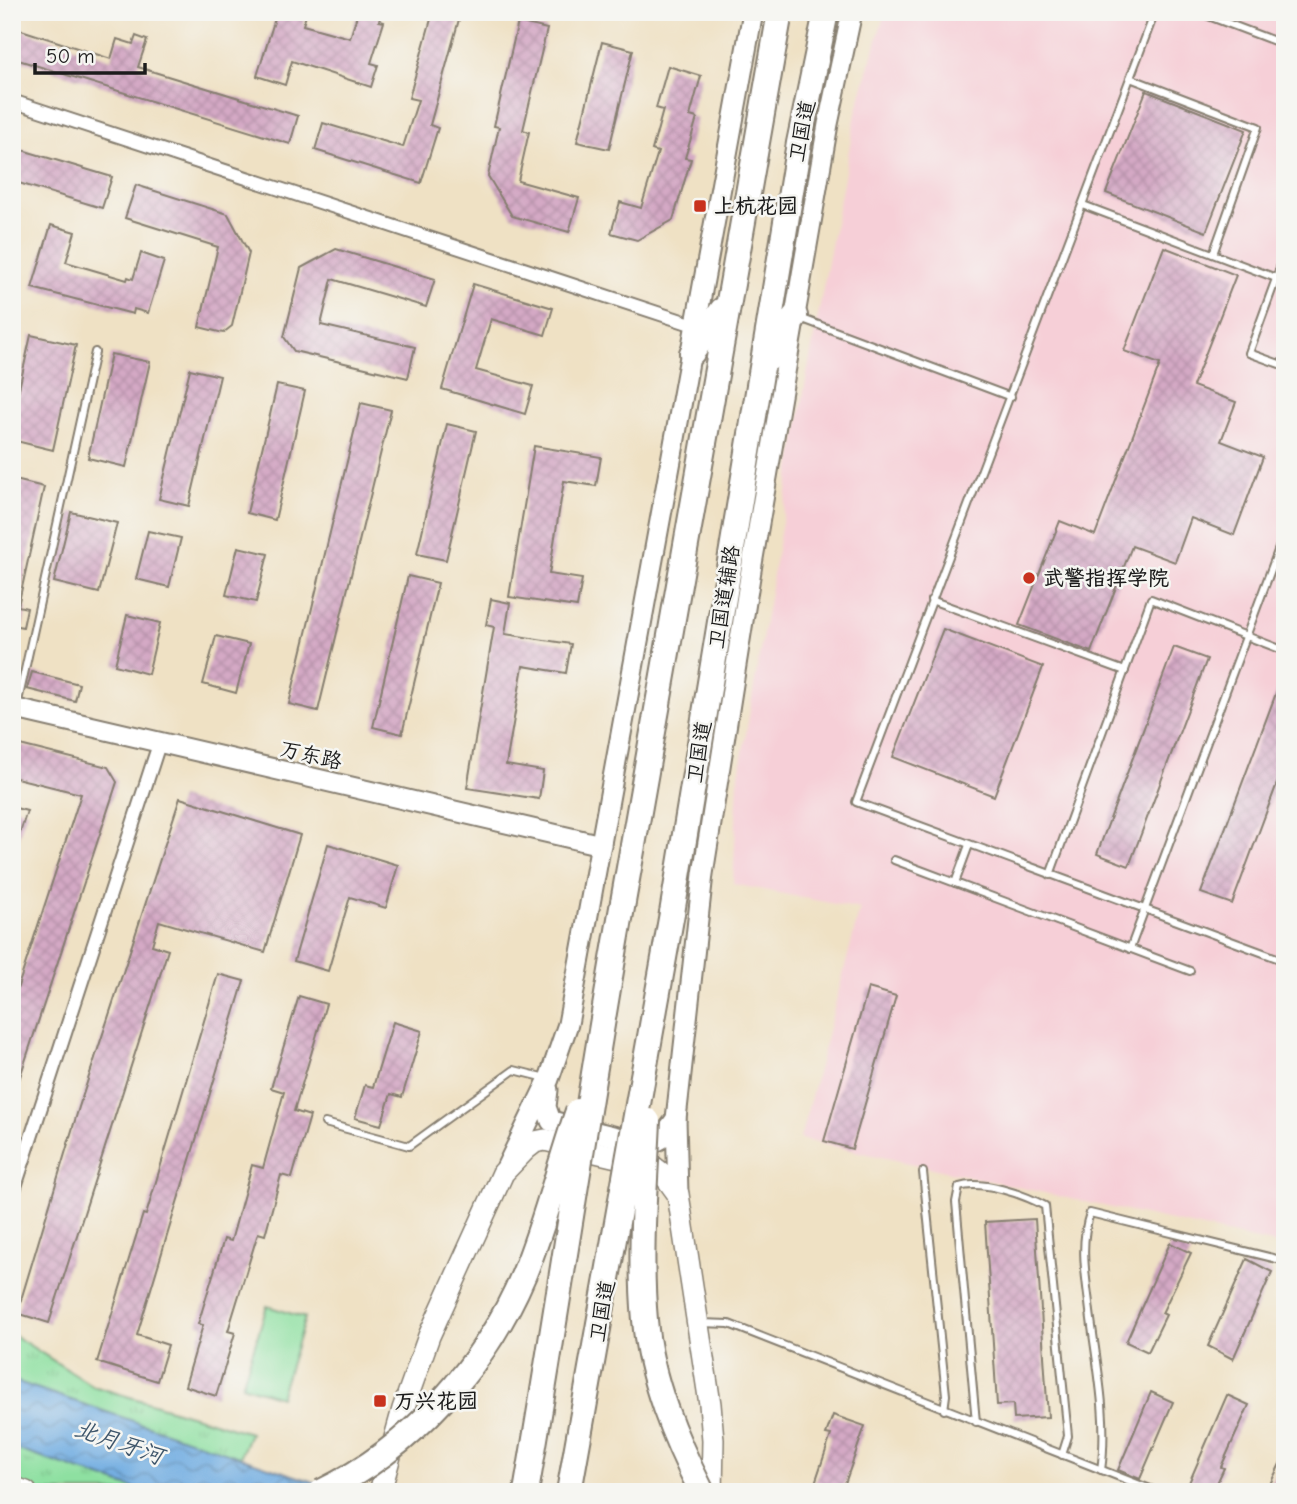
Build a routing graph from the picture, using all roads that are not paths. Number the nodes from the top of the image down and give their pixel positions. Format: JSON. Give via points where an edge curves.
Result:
{"nodes":[{"id":1,"x":754,"y":12,"type":"edge"},
{"id":2,"x":780,"y":12,"type":"edge"},
{"id":3,"x":826,"y":12,"type":"edge"},
{"id":4,"x":852,"y":12,"type":"edge"},
{"id":5,"x":1155,"y":12,"type":"edge"},
{"id":6,"x":1198,"y":12,"type":"edge"},
{"id":7,"x":1285,"y":45,"type":"edge"},
{"id":8,"x":768,"y":71,"type":"junction"},
{"id":9,"x":1130,"y":78,"type":"junction"},
{"id":10,"x":12,"y":101,"type":"edge"},
{"id":11,"x":1083,"y":205,"type":"junction"},
{"id":12,"x":1213,"y":254,"type":"junction"},
{"id":13,"x":1285,"y":254,"type":"edge"},
{"id":14,"x":778,"y":269,"type":"junction"},
{"id":15,"x":1276,"y":278,"type":"junction"},
{"id":16,"x":727,"y":304,"type":"junction"},
{"id":17,"x":795,"y":316,"type":"junction"},
{"id":18,"x":697,"y":326,"type":"junction"},
{"id":19,"x":95,"y":352,"type":"dead end"},
{"id":20,"x":692,"y":353,"type":"junction"},
{"id":21,"x":1285,"y":366,"type":"edge"},
{"id":22,"x":762,"y":369,"type":"junction"},
{"id":23,"x":1011,"y":397,"type":"junction"},
{"id":24,"x":1285,"y":532,"type":"edge"},
{"id":25,"x":931,"y":600,"type":"junction"},
{"id":26,"x":1245,"y":635,"type":"junction"},
{"id":27,"x":1285,"y":650,"type":"edge"},
{"id":28,"x":1125,"y":671,"type":"junction"},
{"id":29,"x":14,"y":709,"type":"edge"},
{"id":30,"x":159,"y":744,"type":"junction"},
{"id":31,"x":601,"y":845,"type":"junction"},
{"id":32,"x":969,"y":845,"type":"junction"},
{"id":33,"x":894,"y":860,"type":"dead end"},
{"id":34,"x":1050,"y":875,"type":"junction"},
{"id":35,"x":955,"y":883,"type":"junction"},
{"id":36,"x":1146,"y":910,"type":"junction"},
{"id":37,"x":1130,"y":948,"type":"junction"},
{"id":38,"x":1285,"y":961,"type":"edge"},
{"id":39,"x":1190,"y":971,"type":"dead end"},
{"id":40,"x":653,"y":1022,"type":"junction"},
{"id":41,"x":594,"y":1066,"type":"junction"},
{"id":42,"x":549,"y":1079,"type":"junction"},
{"id":43,"x":676,"y":1119,"type":"junction"},
{"id":44,"x":325,"y":1122,"type":"dead end"},
{"id":45,"x":923,"y":1172,"type":"dead end"},
{"id":46,"x":503,"y":1173,"type":"junction"},
{"id":47,"x":678,"y":1195,"type":"junction"},
{"id":48,"x":12,"y":1196,"type":"edge"},
{"id":49,"x":1285,"y":1261,"type":"edge"},
{"id":50,"x":699,"y":1323,"type":"junction"},
{"id":51,"x":944,"y":1410,"type":"junction"},
{"id":52,"x":976,"y":1422,"type":"junction"},
{"id":53,"x":1062,"y":1455,"type":"junction"},
{"id":54,"x":1101,"y":1470,"type":"junction"},
{"id":55,"x":12,"y":1487,"type":"edge"},
{"id":56,"x":380,"y":1491,"type":"edge"},
{"id":57,"x":26,"y":1492,"type":"edge"},
{"id":58,"x":321,"y":1492,"type":"edge"},
{"id":59,"x":526,"y":1492,"type":"edge"},
{"id":60,"x":569,"y":1492,"type":"edge"},
{"id":61,"x":702,"y":1492,"type":"edge"},
{"id":62,"x":712,"y":1492,"type":"edge"},
{"id":63,"x":1158,"y":1492,"type":"edge"}],
"edges":[{"from":1,"to":8,"type":"main road"},
{"from":1,"to":18,"type":"main road"},
{"from":2,"to":8,"type":"highway","name":"卫国道"},
{"from":3,"to":14,"type":"highway","name":"卫国道"},
{"from":4,"to":17,"type":"main road","name":"卫国道辅路"},
{"from":5,"to":9,"type":"lane"},
{"from":6,"to":7,"type":"lane"},
{"from":8,"to":16,"type":"highway","name":"卫国道"},
{"from":9,"to":11,"type":"lane"},
{"from":9,"to":12,"type":"lane","via":[[1258,127]]},
{"from":10,"to":18,"type":"street"},
{"from":11,"to":12,"type":"lane"},
{"from":11,"to":23,"type":"lane"},
{"from":12,"to":15,"type":"lane"},
{"from":13,"to":15,"type":"lane"},
{"from":14,"to":17,"type":"main road"},
{"from":14,"to":22,"type":"highway","name":"卫国道"},
{"from":15,"to":21,"type":"lane","via":[[1249,353]]},
{"from":16,"to":20,"type":"highway"},
{"from":16,"to":41,"type":"highway","name":"卫国道","bridge":true},
{"from":17,"to":22,"type":"highway"},
{"from":17,"to":23,"type":"lane"},
{"from":17,"to":43,"type":"main road","name":"卫国道辅路","via":[[703,874]]},
{"from":18,"to":20,"type":"main road"},
{"from":19,"to":29,"type":"lane"},
{"from":20,"to":31,"type":"main road"},
{"from":22,"to":40,"type":"highway","name":"卫国道","bridge":true},
{"from":23,"to":25,"type":"lane"},
{"from":24,"to":26,"type":"lane"},
{"from":25,"to":28,"type":"lane"},
{"from":25,"to":32,"type":"lane","via":[[856,802]]},
{"from":26,"to":27,"type":"lane"},
{"from":26,"to":28,"type":"lane","via":[[1151,599]]},
{"from":26,"to":36,"type":"lane"},
{"from":28,"to":34,"type":"lane"},
{"from":29,"to":30,"type":"main road","name":"万东路"},
{"from":30,"to":31,"type":"main road","name":"万东路"},
{"from":30,"to":48,"type":"street"},
{"from":31,"to":42,"type":"main road","via":[[568,1024]]},
{"from":32,"to":34,"type":"lane"},
{"from":32,"to":35,"type":"lane"},
{"from":33,"to":35,"type":"lane"},
{"from":34,"to":36,"type":"lane"},
{"from":35,"to":37,"type":"lane"},
{"from":36,"to":37,"type":"lane"},
{"from":36,"to":38,"type":"lane"},
{"from":37,"to":39,"type":"lane"},
{"from":40,"to":60,"type":"highway","name":"卫国道","bridge":true},
{"from":40,"to":61,"type":"highway","bridge":true,"via":[[643,1240],[645,1321],[674,1432]]},
{"from":41,"to":58,"type":"highway","bridge":true,"via":[[523,1275],[488,1342],[430,1414],[372,1461]]},
{"from":41,"to":59,"type":"highway","name":"卫国道","bridge":true},
{"from":42,"to":43,"type":"main road","via":[[546,1107],[551,1121],[650,1145],[662,1139]]},
{"from":42,"to":44,"type":"lane","via":[[514,1070],[410,1146]]},
{"from":42,"to":46,"type":"main road"},
{"from":43,"to":47,"type":"main road","name":"卫国道辅路"},
{"from":45,"to":51,"type":"lane"},
{"from":46,"to":47,"type":"main road","via":[[535,1142],[545,1140],[651,1165]]},
{"from":46,"to":56,"type":"main road","via":[[429,1336],[402,1409]]},
{"from":47,"to":50,"type":"main road"},
{"from":49,"to":54,"type":"lane","via":[[1090,1213],[1083,1233],[1105,1442]]},
{"from":50,"to":51,"type":"lane","via":[[729,1324]]},
{"from":50,"to":62,"type":"main road","via":[[713,1440]]},
{"from":51,"to":52,"type":"lane"},
{"from":52,"to":53,"type":"lane"},
{"from":52,"to":53,"type":"lane","via":[[956,1202],[959,1187],[970,1184],[1045,1206],[1068,1436]]},
{"from":53,"to":54,"type":"lane"},
{"from":54,"to":63,"type":"lane"},
{"from":55,"to":57,"type":"main road"}]}
